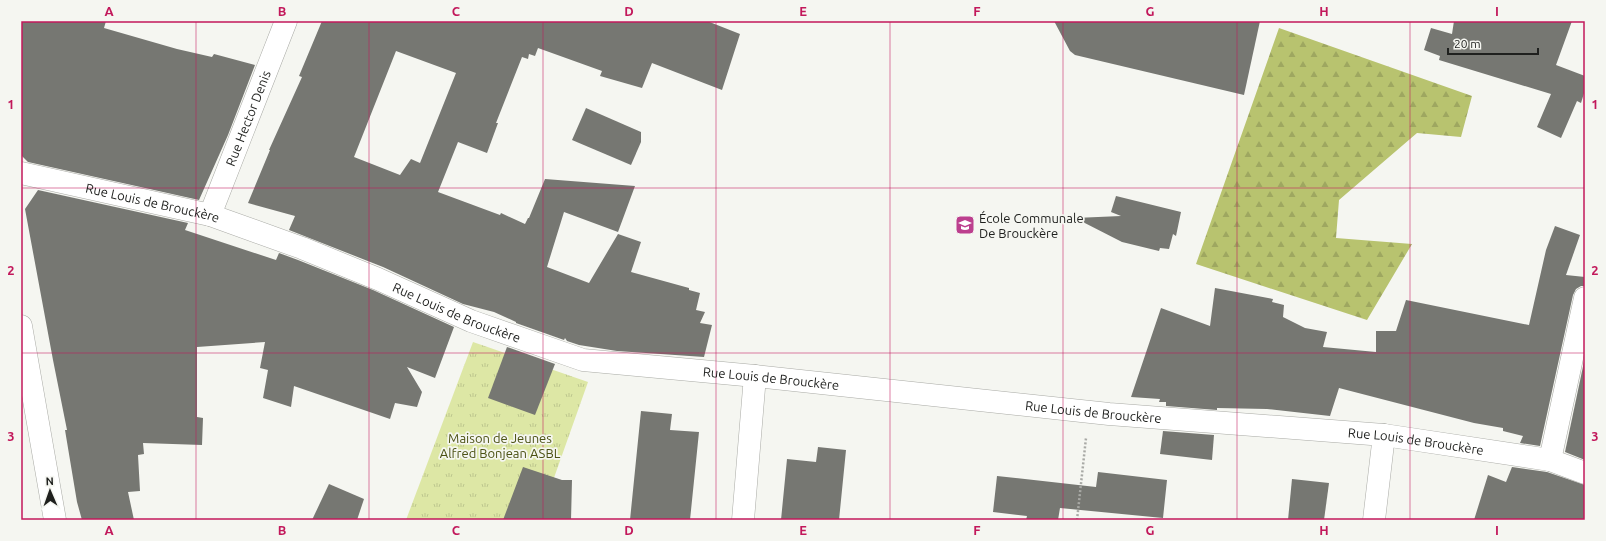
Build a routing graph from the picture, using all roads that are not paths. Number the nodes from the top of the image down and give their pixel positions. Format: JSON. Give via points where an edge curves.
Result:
{"nodes":[{"id":1,"x":286,"y":21,"type":"edge"},
{"id":2,"x":21,"y":173,"type":"edge"},
{"id":3,"x":210,"y":215,"type":"junction"},
{"id":4,"x":1585,"y":298,"type":"edge"},
{"id":5,"x":21,"y":326,"type":"edge"},
{"id":6,"x":755,"y":376,"type":"junction"},
{"id":7,"x":1384,"y":436,"type":"junction"},
{"id":8,"x":1550,"y":460,"type":"junction"},
{"id":9,"x":1585,"y":473,"type":"edge"},
{"id":10,"x":55,"y":520,"type":"edge"},
{"id":11,"x":743,"y":520,"type":"edge"},
{"id":12,"x":1374,"y":520,"type":"edge"}],
"edges":[{"from":1,"to":3,"type":"street","name":"Rue Hector Denis"},
{"from":2,"to":3,"type":"street","name":"Rue Louis de Brouckère"},
{"from":3,"to":6,"type":"street","name":"Rue Louis de Brouckère","via":[[302,248],[471,321],[583,360]]},
{"from":4,"to":8,"type":"street"},
{"from":5,"to":10,"type":"street"},
{"from":6,"to":7,"type":"street","name":"Rue Louis de Brouckère","via":[[1089,412]]},
{"from":6,"to":11,"type":"street"},
{"from":7,"to":8,"type":"street","name":"Rue Louis de Brouckère"},
{"from":7,"to":12,"type":"street"},
{"from":8,"to":9,"type":"street","name":"Rue Louis de Brouckère"}]}
